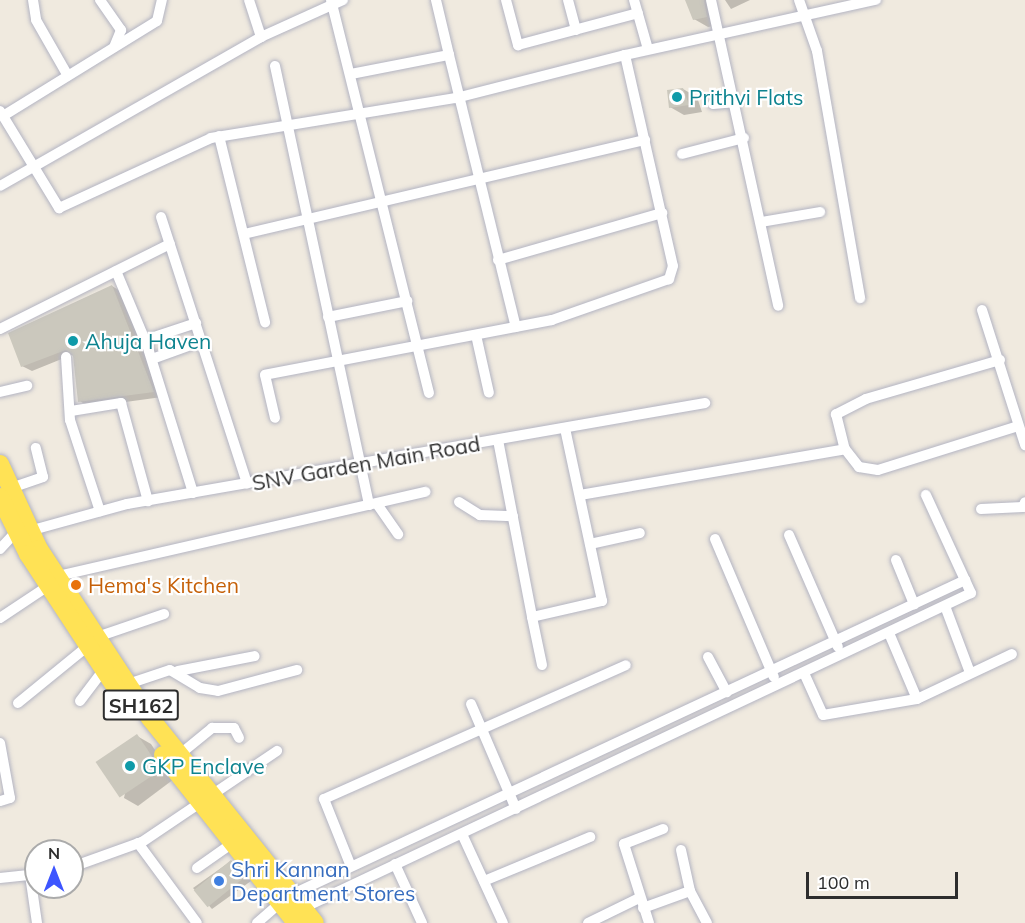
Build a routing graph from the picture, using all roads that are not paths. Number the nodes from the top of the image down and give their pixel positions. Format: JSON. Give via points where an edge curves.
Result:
{"nodes":[{"id":1,"x":33,"y":0,"type":"edge"},
{"id":2,"x":100,"y":0,"type":"edge"},
{"id":3,"x":162,"y":0,"type":"edge"},
{"id":4,"x":249,"y":0,"type":"edge"},
{"id":5,"x":343,"y":0,"type":"edge"},
{"id":6,"x":436,"y":0,"type":"edge"},
{"id":7,"x":506,"y":0,"type":"edge"},
{"id":8,"x":568,"y":0,"type":"edge"},
{"id":9,"x":634,"y":0,"type":"edge"},
{"id":10,"x":711,"y":0,"type":"edge"},
{"id":11,"x":799,"y":0,"type":"edge"},
{"id":12,"x":876,"y":0,"type":"edge"},
{"id":13,"x":332,"y":3,"type":"edge"},
{"id":14,"x":803,"y":12,"type":"junction"},
{"id":15,"x":638,"y":13,"type":"junction"},
{"id":16,"x":576,"y":30,"type":"junction"},
{"id":17,"x":722,"y":30,"type":"junction"},
{"id":18,"x":261,"y":37,"type":"junction"},
{"id":19,"x":114,"y":47,"type":"junction"},
{"id":20,"x":648,"y":49,"type":"junction"},
{"id":21,"x":449,"y":55,"type":"junction"},
{"id":22,"x":625,"y":55,"type":"junction"},
{"id":23,"x":275,"y":66,"type":"dead end"},
{"id":24,"x":351,"y":74,"type":"junction"},
{"id":25,"x":68,"y":76,"type":"junction"},
{"id":26,"x":456,"y":98,"type":"junction"},
{"id":27,"x":736,"y":102,"type":"junction"},
{"id":28,"x":713,"y":104,"type":"dead end"},
{"id":29,"x":1,"y":114,"type":"edge"},
{"id":30,"x":362,"y":114,"type":"junction"},
{"id":31,"x":287,"y":126,"type":"junction"},
{"id":32,"x":219,"y":136,"type":"junction"},
{"id":33,"x":744,"y":138,"type":"junction"},
{"id":34,"x":645,"y":140,"type":"junction"},
{"id":35,"x":682,"y":154,"type":"dead end"},
{"id":36,"x":34,"y":170,"type":"junction"},
{"id":37,"x":478,"y":182,"type":"junction"},
{"id":38,"x":0,"y":186,"type":"edge"},
{"id":39,"x":384,"y":203,"type":"junction"},
{"id":40,"x":820,"y":212,"type":"dead end"},
{"id":41,"x":662,"y":213,"type":"junction"},
{"id":42,"x":161,"y":217,"type":"dead end"},
{"id":43,"x":307,"y":220,"type":"junction"},
{"id":44,"x":761,"y":222,"type":"junction"},
{"id":45,"x":244,"y":234,"type":"junction"},
{"id":46,"x":170,"y":244,"type":"junction"},
{"id":47,"x":498,"y":260,"type":"junction"},
{"id":48,"x":116,"y":271,"type":"junction"},
{"id":49,"x":860,"y":298,"type":"dead end"},
{"id":50,"x":407,"y":301,"type":"junction"},
{"id":51,"x":778,"y":306,"type":"dead end"},
{"id":52,"x":982,"y":310,"type":"dead end"},
{"id":53,"x":328,"y":318,"type":"junction"},
{"id":54,"x":266,"y":322,"type":"dead end"},
{"id":55,"x":196,"y":323,"type":"junction"},
{"id":56,"x":516,"y":327,"type":"junction"},
{"id":57,"x":0,"y":329,"type":"edge"},
{"id":58,"x":476,"y":335,"type":"junction"},
{"id":59,"x":145,"y":340,"type":"junction"},
{"id":60,"x":201,"y":340,"type":"junction"},
{"id":61,"x":418,"y":346,"type":"junction"},
{"id":62,"x":66,"y":357,"type":"dead end"},
{"id":63,"x":152,"y":359,"type":"junction"},
{"id":64,"x":999,"y":360,"type":"junction"},
{"id":65,"x":338,"y":361,"type":"junction"},
{"id":66,"x":27,"y":386,"type":"dead end"},
{"id":67,"x":0,"y":392,"type":"edge"},
{"id":68,"x":429,"y":393,"type":"dead end"},
{"id":69,"x":489,"y":393,"type":"dead end"},
{"id":70,"x":705,"y":403,"type":"dead end"},
{"id":71,"x":71,"y":411,"type":"junction"},
{"id":72,"x":275,"y":418,"type":"dead end"},
{"id":73,"x":1018,"y":426,"type":"junction"},
{"id":74,"x":565,"y":429,"type":"junction"},
{"id":75,"x":498,"y":440,"type":"junction"},
{"id":76,"x":1025,"y":445,"type":"edge"},
{"id":77,"x":36,"y":448,"type":"dead end"},
{"id":78,"x":845,"y":449,"type":"junction"},
{"id":79,"x":358,"y":462,"type":"junction"},
{"id":80,"x":0,"y":464,"type":"edge"},
{"id":81,"x":247,"y":483,"type":"junction"},
{"id":82,"x":426,"y":492,"type":"dead end"},
{"id":83,"x":5,"y":493,"type":"edge"},
{"id":84,"x":193,"y":493,"type":"junction"},
{"id":85,"x":580,"y":495,"type":"junction"},
{"id":86,"x":926,"y":495,"type":"dead end"},
{"id":87,"x":148,"y":501,"type":"junction"},
{"id":88,"x":459,"y":502,"type":"dead end"},
{"id":89,"x":1025,"y":502,"type":"edge"},
{"id":90,"x":373,"y":504,"type":"junction"},
{"id":91,"x":981,"y":509,"type":"dead end"},
{"id":92,"x":100,"y":512,"type":"junction"},
{"id":93,"x":513,"y":516,"type":"junction"},
{"id":94,"x":22,"y":531,"type":"junction"},
{"id":95,"x":640,"y":533,"type":"dead end"},
{"id":96,"x":398,"y":534,"type":"dead end"},
{"id":97,"x":789,"y":535,"type":"dead end"},
{"id":98,"x":714,"y":539,"type":"dead end"},
{"id":99,"x":590,"y":544,"type":"junction"},
{"id":100,"x":0,"y":549,"type":"edge"},
{"id":101,"x":896,"y":560,"type":"dead end"},
{"id":102,"x":965,"y":580,"type":"junction"},
{"id":103,"x":53,"y":581,"type":"junction"},
{"id":104,"x":914,"y":604,"type":"junction"},
{"id":105,"x":945,"y":606,"type":"junction"},
{"id":106,"x":164,"y":614,"type":"dead end"},
{"id":107,"x":532,"y":617,"type":"junction"},
{"id":108,"x":0,"y":618,"type":"edge"},
{"id":109,"x":889,"y":633,"type":"junction"},
{"id":110,"x":92,"y":642,"type":"junction"},
{"id":111,"x":836,"y":642,"type":"junction"},
{"id":112,"x":1012,"y":654,"type":"dead end"},
{"id":113,"x":255,"y":656,"type":"dead end"},
{"id":114,"x":842,"y":656,"type":"junction"},
{"id":115,"x":708,"y":657,"type":"dead end"},
{"id":116,"x":542,"y":665,"type":"dead end"},
{"id":117,"x":626,"y":665,"type":"dead end"},
{"id":118,"x":297,"y":670,"type":"dead end"},
{"id":119,"x":969,"y":670,"type":"junction"},
{"id":120,"x":103,"y":671,"type":"junction"},
{"id":121,"x":178,"y":671,"type":"junction"},
{"id":122,"x":772,"y":672,"type":"junction"},
{"id":123,"x":804,"y":673,"type":"junction"},
{"id":124,"x":128,"y":684,"type":"junction"},
{"id":125,"x":778,"y":686,"type":"junction"},
{"id":126,"x":728,"y":692,"type":"junction"},
{"id":127,"x":917,"y":699,"type":"junction"},
{"id":128,"x":80,"y":701,"type":"dead end"},
{"id":129,"x":18,"y":703,"type":"dead end"},
{"id":130,"x":471,"y":704,"type":"dead end"},
{"id":131,"x":483,"y":729,"type":"junction"},
{"id":132,"x":239,"y":738,"type":"dead end"},
{"id":133,"x":0,"y":743,"type":"edge"},
{"id":134,"x":277,"y":752,"type":"dead end"},
{"id":135,"x":179,"y":754,"type":"junction"},
{"id":136,"x":508,"y":792,"type":"junction"},
{"id":137,"x":208,"y":799,"type":"junction"},
{"id":138,"x":0,"y":801,"type":"edge"},
{"id":139,"x":516,"y":809,"type":"junction"},
{"id":140,"x":663,"y":829,"type":"dead end"},
{"id":141,"x":462,"y":834,"type":"junction"},
{"id":142,"x":590,"y":837,"type":"dead end"},
{"id":143,"x":234,"y":842,"type":"junction"},
{"id":144,"x":138,"y":843,"type":"junction"},
{"id":145,"x":681,"y":850,"type":"dead end"},
{"id":146,"x":84,"y":863,"type":"edge"},
{"id":147,"x":350,"y":864,"type":"junction"},
{"id":148,"x":396,"y":864,"type":"junction"},
{"id":149,"x":197,"y":868,"type":"dead end"},
{"id":150,"x":24,"y":875,"type":"edge"},
{"id":151,"x":0,"y":878,"type":"edge"},
{"id":152,"x":484,"y":881,"type":"junction"},
{"id":153,"x":690,"y":891,"type":"junction"},
{"id":154,"x":35,"y":899,"type":"edge"},
{"id":155,"x":641,"y":903,"type":"junction"},
{"id":156,"x":293,"y":909,"type":"edge"},
{"id":157,"x":37,"y":923,"type":"edge"},
{"id":158,"x":197,"y":923,"type":"edge"},
{"id":159,"x":257,"y":923,"type":"edge"},
{"id":160,"x":315,"y":923,"type":"edge"},
{"id":161,"x":422,"y":923,"type":"edge"},
{"id":162,"x":503,"y":923,"type":"edge"},
{"id":163,"x":588,"y":923,"type":"edge"},
{"id":164,"x":649,"y":923,"type":"edge"},
{"id":165,"x":707,"y":923,"type":"edge"}],
"edges":[{"from":1,"to":25,"type":"street","via":[[36,20]]},
{"from":2,"to":19,"type":"street","via":[[121,30]]},
{"from":3,"to":19,"type":"street","via":[[157,21]]},
{"from":4,"to":18,"type":"street"},
{"from":5,"to":13,"type":"street"},
{"from":6,"to":21,"type":"street"},
{"from":7,"to":16,"type":"street","via":[[518,45]]},
{"from":8,"to":16,"type":"street"},
{"from":9,"to":15,"type":"street"},
{"from":10,"to":17,"type":"street"},
{"from":11,"to":14,"type":"street"},
{"from":12,"to":14,"type":"street"},
{"from":13,"to":18,"type":"street"},
{"from":13,"to":24,"type":"street"},
{"from":14,"to":17,"type":"street"},
{"from":14,"to":49,"type":"street","via":[[817,51]]},
{"from":15,"to":16,"type":"street"},
{"from":15,"to":20,"type":"street"},
{"from":17,"to":20,"type":"street"},
{"from":17,"to":27,"type":"street"},
{"from":18,"to":36,"type":"street"},
{"from":19,"to":25,"type":"street"},
{"from":20,"to":22,"type":"street"},
{"from":21,"to":24,"type":"street"},
{"from":21,"to":26,"type":"street"},
{"from":22,"to":26,"type":"street"},
{"from":22,"to":34,"type":"street"},
{"from":23,"to":31,"type":"street"},
{"from":24,"to":30,"type":"street"},
{"from":25,"to":29,"type":"street"},
{"from":26,"to":30,"type":"street"},
{"from":26,"to":37,"type":"street"},
{"from":27,"to":28,"type":"street"},
{"from":27,"to":33,"type":"street"},
{"from":29,"to":36,"type":"street"},
{"from":30,"to":31,"type":"street"},
{"from":30,"to":39,"type":"street"},
{"from":31,"to":32,"type":"street"},
{"from":31,"to":43,"type":"street"},
{"from":32,"to":36,"type":"street","via":[[59,208]]},
{"from":32,"to":45,"type":"street"},
{"from":33,"to":35,"type":"street"},
{"from":33,"to":44,"type":"street"},
{"from":34,"to":37,"type":"street"},
{"from":34,"to":41,"type":"street"},
{"from":36,"to":38,"type":"street"},
{"from":37,"to":39,"type":"street"},
{"from":37,"to":47,"type":"street"},
{"from":39,"to":43,"type":"street"},
{"from":39,"to":50,"type":"street"},
{"from":40,"to":44,"type":"street"},
{"from":41,"to":47,"type":"street"},
{"from":41,"to":56,"type":"street","via":[[673,266],[669,279]]},
{"from":42,"to":46,"type":"street"},
{"from":43,"to":45,"type":"street"},
{"from":43,"to":53,"type":"street"},
{"from":44,"to":51,"type":"street"},
{"from":45,"to":54,"type":"street"},
{"from":46,"to":48,"type":"street"},
{"from":46,"to":55,"type":"street"},
{"from":47,"to":56,"type":"street"},
{"from":48,"to":57,"type":"street"},
{"from":48,"to":59,"type":"street"},
{"from":50,"to":53,"type":"street"},
{"from":50,"to":61,"type":"street"},
{"from":52,"to":64,"type":"street"},
{"from":53,"to":65,"type":"street"},
{"from":55,"to":59,"type":"street"},
{"from":55,"to":60,"type":"street"},
{"from":56,"to":58,"type":"street"},
{"from":58,"to":61,"type":"street"},
{"from":58,"to":69,"type":"street"},
{"from":59,"to":63,"type":"street"},
{"from":60,"to":63,"type":"street"},
{"from":60,"to":81,"type":"street"},
{"from":61,"to":65,"type":"street"},
{"from":61,"to":68,"type":"street"},
{"from":62,"to":71,"type":"street"},
{"from":63,"to":84,"type":"street"},
{"from":64,"to":73,"type":"street"},
{"from":64,"to":78,"type":"street","via":[[866,399],[836,414]]},
{"from":65,"to":72,"type":"street","via":[[265,375]]},
{"from":65,"to":79,"type":"street"},
{"from":66,"to":67,"type":"street"},
{"from":70,"to":74,"type":"street","name":"SNV Garden Main Road"},
{"from":71,"to":87,"type":"street","via":[[121,403]]},
{"from":71,"to":92,"type":"street"},
{"from":73,"to":76,"type":"street"},
{"from":73,"to":78,"type":"street","via":[[878,470],[859,467]]},
{"from":74,"to":75,"type":"street","name":"SNV Garden Main Road"},
{"from":74,"to":85,"type":"street"},
{"from":75,"to":79,"type":"street","name":"SNV Garden Main Road"},
{"from":75,"to":93,"type":"street"},
{"from":77,"to":83,"type":"street","via":[[43,477]]},
{"from":78,"to":85,"type":"street"},
{"from":79,"to":81,"type":"street","name":"SNV Garden Main Road"},
{"from":79,"to":90,"type":"street"},
{"from":80,"to":83,"type":"main road","number":"SH162"},
{"from":81,"to":84,"type":"street","name":"SNV Garden Main Road"},
{"from":82,"to":90,"type":"street"},
{"from":83,"to":94,"type":"main road","number":"SH162"},
{"from":84,"to":87,"type":"street","name":"SNV Garden Main Road"},
{"from":85,"to":99,"type":"street"},
{"from":86,"to":102,"type":"street"},
{"from":87,"to":92,"type":"street","name":"SNV Garden Main Road"},
{"from":88,"to":93,"type":"street","via":[[480,515]]},
{"from":89,"to":91,"type":"street","via":[[1023,507]]},
{"from":90,"to":96,"type":"street"},
{"from":90,"to":103,"type":"street"},
{"from":92,"to":94,"type":"street","name":"SNV Garden Main Road"},
{"from":93,"to":107,"type":"street"},
{"from":94,"to":100,"type":"street"},
{"from":94,"to":103,"type":"main road","number":"SH162"},
{"from":95,"to":99,"type":"street"},
{"from":97,"to":111,"type":"street"},
{"from":98,"to":122,"type":"street"},
{"from":99,"to":107,"type":"street","via":[[602,601]]},
{"from":101,"to":104,"type":"street"},
{"from":102,"to":104,"type":"street"},
{"from":102,"to":105,"type":"street","via":[[971,593]]},
{"from":103,"to":108,"type":"street"},
{"from":103,"to":110,"type":"main road","number":"SH162"},
{"from":104,"to":111,"type":"street"},
{"from":105,"to":109,"type":"street"},
{"from":105,"to":119,"type":"street"},
{"from":106,"to":110,"type":"street"},
{"from":107,"to":116,"type":"street"},
{"from":109,"to":114,"type":"street"},
{"from":109,"to":127,"type":"street"},
{"from":110,"to":120,"type":"main road","number":"SH162"},
{"from":110,"to":124,"type":"main road","number":"SH162"},
{"from":110,"to":129,"type":"street"},
{"from":111,"to":114,"type":"street"},
{"from":111,"to":122,"type":"street"},
{"from":112,"to":119,"type":"street"},
{"from":113,"to":121,"type":"street"},
{"from":114,"to":123,"type":"street"},
{"from":115,"to":126,"type":"street"},
{"from":117,"to":131,"type":"street"},
{"from":118,"to":121,"type":"street","via":[[218,691],[200,688]]},
{"from":119,"to":127,"type":"street"},
{"from":120,"to":128,"type":"street"},
{"from":120,"to":137,"type":"main road","number":"SH162"},
{"from":121,"to":124,"type":"street"},
{"from":122,"to":125,"type":"street"},
{"from":122,"to":126,"type":"street"},
{"from":123,"to":125,"type":"street"},
{"from":123,"to":127,"type":"street","via":[[823,715]]},
{"from":124,"to":135,"type":"main road","number":"SH162"},
{"from":125,"to":139,"type":"street"},
{"from":126,"to":136,"type":"street"},
{"from":130,"to":131,"type":"street"},
{"from":131,"to":136,"type":"street"},
{"from":131,"to":147,"type":"street","via":[[324,799]]},
{"from":132,"to":135,"type":"street","via":[[234,728],[212,728]]},
{"from":133,"to":138,"type":"street","via":[[10,798]]},
{"from":134,"to":137,"type":"street"},
{"from":135,"to":137,"type":"main road","number":"SH162"},
{"from":136,"to":139,"type":"street"},
{"from":136,"to":147,"type":"street"},
{"from":137,"to":143,"type":"main road","number":"SH162"},
{"from":137,"to":144,"type":"street"},
{"from":137,"to":156,"type":"main road","number":"SH162"},
{"from":139,"to":141,"type":"street"},
{"from":140,"to":155,"type":"street","via":[[624,844]]},
{"from":141,"to":148,"type":"street"},
{"from":141,"to":152,"type":"street"},
{"from":142,"to":152,"type":"street"},
{"from":143,"to":149,"type":"street"},
{"from":143,"to":156,"type":"main road","number":"SH162"},
{"from":144,"to":146,"type":"street"},
{"from":144,"to":158,"type":"street"},
{"from":145,"to":153,"type":"street"},
{"from":147,"to":156,"type":"street"},
{"from":148,"to":156,"type":"street"},
{"from":148,"to":161,"type":"street"},
{"from":150,"to":151,"type":"street"},
{"from":152,"to":162,"type":"street"},
{"from":153,"to":155,"type":"street"},
{"from":153,"to":165,"type":"street"},
{"from":154,"to":157,"type":"street"},
{"from":155,"to":163,"type":"street"},
{"from":155,"to":164,"type":"street"},
{"from":156,"to":159,"type":"street"},
{"from":156,"to":160,"type":"main road","number":"SH162"}]}
